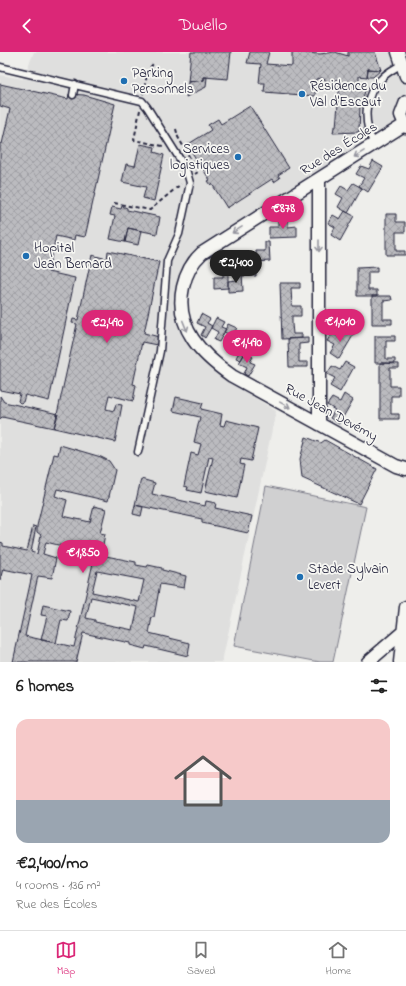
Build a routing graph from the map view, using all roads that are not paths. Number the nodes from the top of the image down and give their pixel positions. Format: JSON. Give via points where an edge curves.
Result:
{"nodes":[{"id":1,"x":398,"y":52,"type":"edge"},
{"id":2,"x":0,"y":67,"type":"edge"},
{"id":3,"x":404,"y":70,"type":"edge"},
{"id":4,"x":75,"y":84,"type":"junction"},
{"id":5,"x":73,"y":94,"type":"dead end"},
{"id":6,"x":406,"y":102,"type":"edge"},
{"id":7,"x":405,"y":126,"type":"edge"},
{"id":8,"x":374,"y":144,"type":"junction"},
{"id":9,"x":319,"y":179,"type":"junction"},
{"id":10,"x":183,"y":288,"type":"joint"},
{"id":11,"x":319,"y":424,"type":"junction"},
{"id":12,"x":138,"y":452,"type":"dead end"},
{"id":13,"x":406,"y":469,"type":"edge"},
{"id":14,"x":406,"y":608,"type":"edge"},
{"id":15,"x":404,"y":631,"type":"junction"},
{"id":16,"x":368,"y":662,"type":"edge"},
{"id":17,"x":400,"y":662,"type":"edge"}],
"edges":[{"from":1,"to":3,"type":"street"},
{"from":2,"to":4,"type":"lane"},
{"from":3,"to":8,"type":"lane","via":[[381,78],[370,94],[366,111],[368,131]]},
{"from":4,"to":5,"type":"lane"},
{"from":4,"to":12,"type":"lane","via":[[142,101],[190,178],[179,234],[167,262],[160,351]]},
{"from":6,"to":7,"type":"street","via":[[401,115]]},
{"from":7,"to":8,"type":"street","name":"Rue des Écoles"},
{"from":8,"to":9,"type":"street","name":"Rue des Écoles","one_way":true},
{"from":9,"to":10,"type":"street","name":"Rue des Écoles","one_way":true,"via":[[202,253],[190,268]]},
{"from":9,"to":11,"type":"street","one_way":true},
{"from":10,"to":11,"type":"street","name":"Rue Jean Devémy","one_way":true,"via":[[181,311],[184,325],[193,342],[232,376]]},
{"from":11,"to":13,"type":"street","name":"Rue Jean Devémy"},
{"from":14,"to":15,"type":"street"},
{"from":15,"to":16,"type":"street"},
{"from":15,"to":17,"type":"street"}]}
